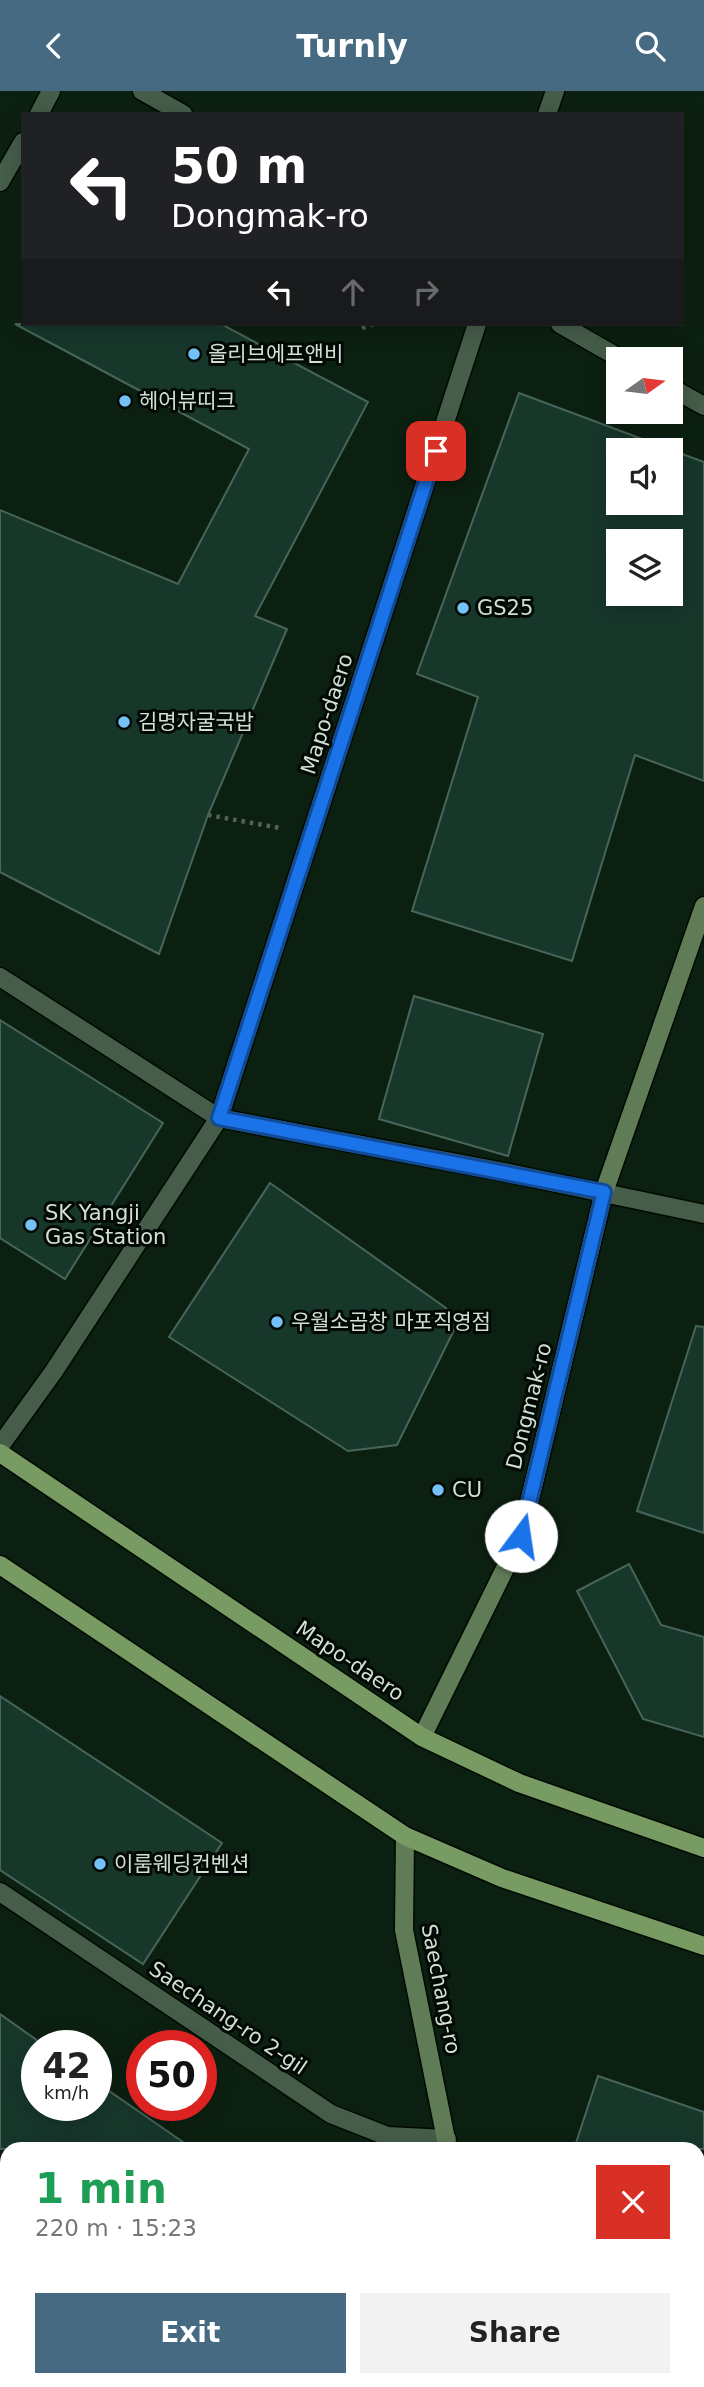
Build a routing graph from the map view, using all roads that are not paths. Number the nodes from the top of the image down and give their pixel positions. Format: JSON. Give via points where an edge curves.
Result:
{"nodes":[{"id":1,"x":51,"y":91,"type":"edge"},
{"id":2,"x":142,"y":91,"type":"edge"},
{"id":3,"x":555,"y":91,"type":"edge"},
{"id":4,"x":39,"y":112,"type":"edge"},
{"id":5,"x":179,"y":112,"type":"edge"},
{"id":6,"x":548,"y":112,"type":"edge"},
{"id":7,"x":21,"y":145,"type":"edge"},
{"id":8,"x":0,"y":182,"type":"edge"},
{"id":9,"x":476,"y":326,"type":"edge"},
{"id":10,"x":563,"y":326,"type":"edge"},
{"id":11,"x":606,"y":350,"type":"edge"},
{"id":12,"x":683,"y":394,"type":"edge"},
{"id":13,"x":704,"y":406,"type":"edge"},
{"id":14,"x":704,"y":906,"type":"edge"},
{"id":15,"x":0,"y":977,"type":"edge"},
{"id":16,"x":219,"y":1118,"type":"junction"},
{"id":17,"x":604,"y":1192,"type":"junction"},
{"id":18,"x":704,"y":1214,"type":"edge"},
{"id":19,"x":0,"y":1446,"type":"edge"},
{"id":20,"x":0,"y":1453,"type":"edge"},
{"id":21,"x":0,"y":1565,"type":"edge"},
{"id":22,"x":422,"y":1737,"type":"junction"},
{"id":23,"x":405,"y":1836,"type":"junction"},
{"id":24,"x":704,"y":1848,"type":"edge"},
{"id":25,"x":0,"y":1892,"type":"edge"},
{"id":26,"x":704,"y":1946,"type":"edge"},
{"id":27,"x":433,"y":2142,"type":"edge"},
{"id":28,"x":448,"y":2142,"type":"edge"}],
"edges":[{"from":1,"to":4,"type":"street"},
{"from":2,"to":5,"type":"street"},
{"from":3,"to":6,"type":"street"},
{"from":7,"to":8,"type":"street"},
{"from":9,"to":16,"type":"street","name":"Mapo-daero"},
{"from":10,"to":11,"type":"street"},
{"from":12,"to":13,"type":"street"},
{"from":14,"to":17,"type":"main road","name":"Dongmak-ro"},
{"from":15,"to":16,"type":"street"},
{"from":16,"to":17,"type":"street"},
{"from":16,"to":19,"type":"street","name":"Mapo-daero"},
{"from":17,"to":18,"type":"street"},
{"from":17,"to":22,"type":"main road","name":"Dongmak-ro","via":[[521,1536]]},
{"from":20,"to":22,"type":"main road","name":"Mapo-daero"},
{"from":21,"to":23,"type":"main road"},
{"from":22,"to":24,"type":"main road","name":"Mapo-daero","via":[[519,1783]]},
{"from":23,"to":26,"type":"main road","via":[[502,1878]]},
{"from":23,"to":28,"type":"main road","name":"Saechang-ro","via":[[404,1930]]},
{"from":25,"to":27,"type":"street","name":"Saechang-ro 2-gil","via":[[331,2114],[387,2136]]}]}
